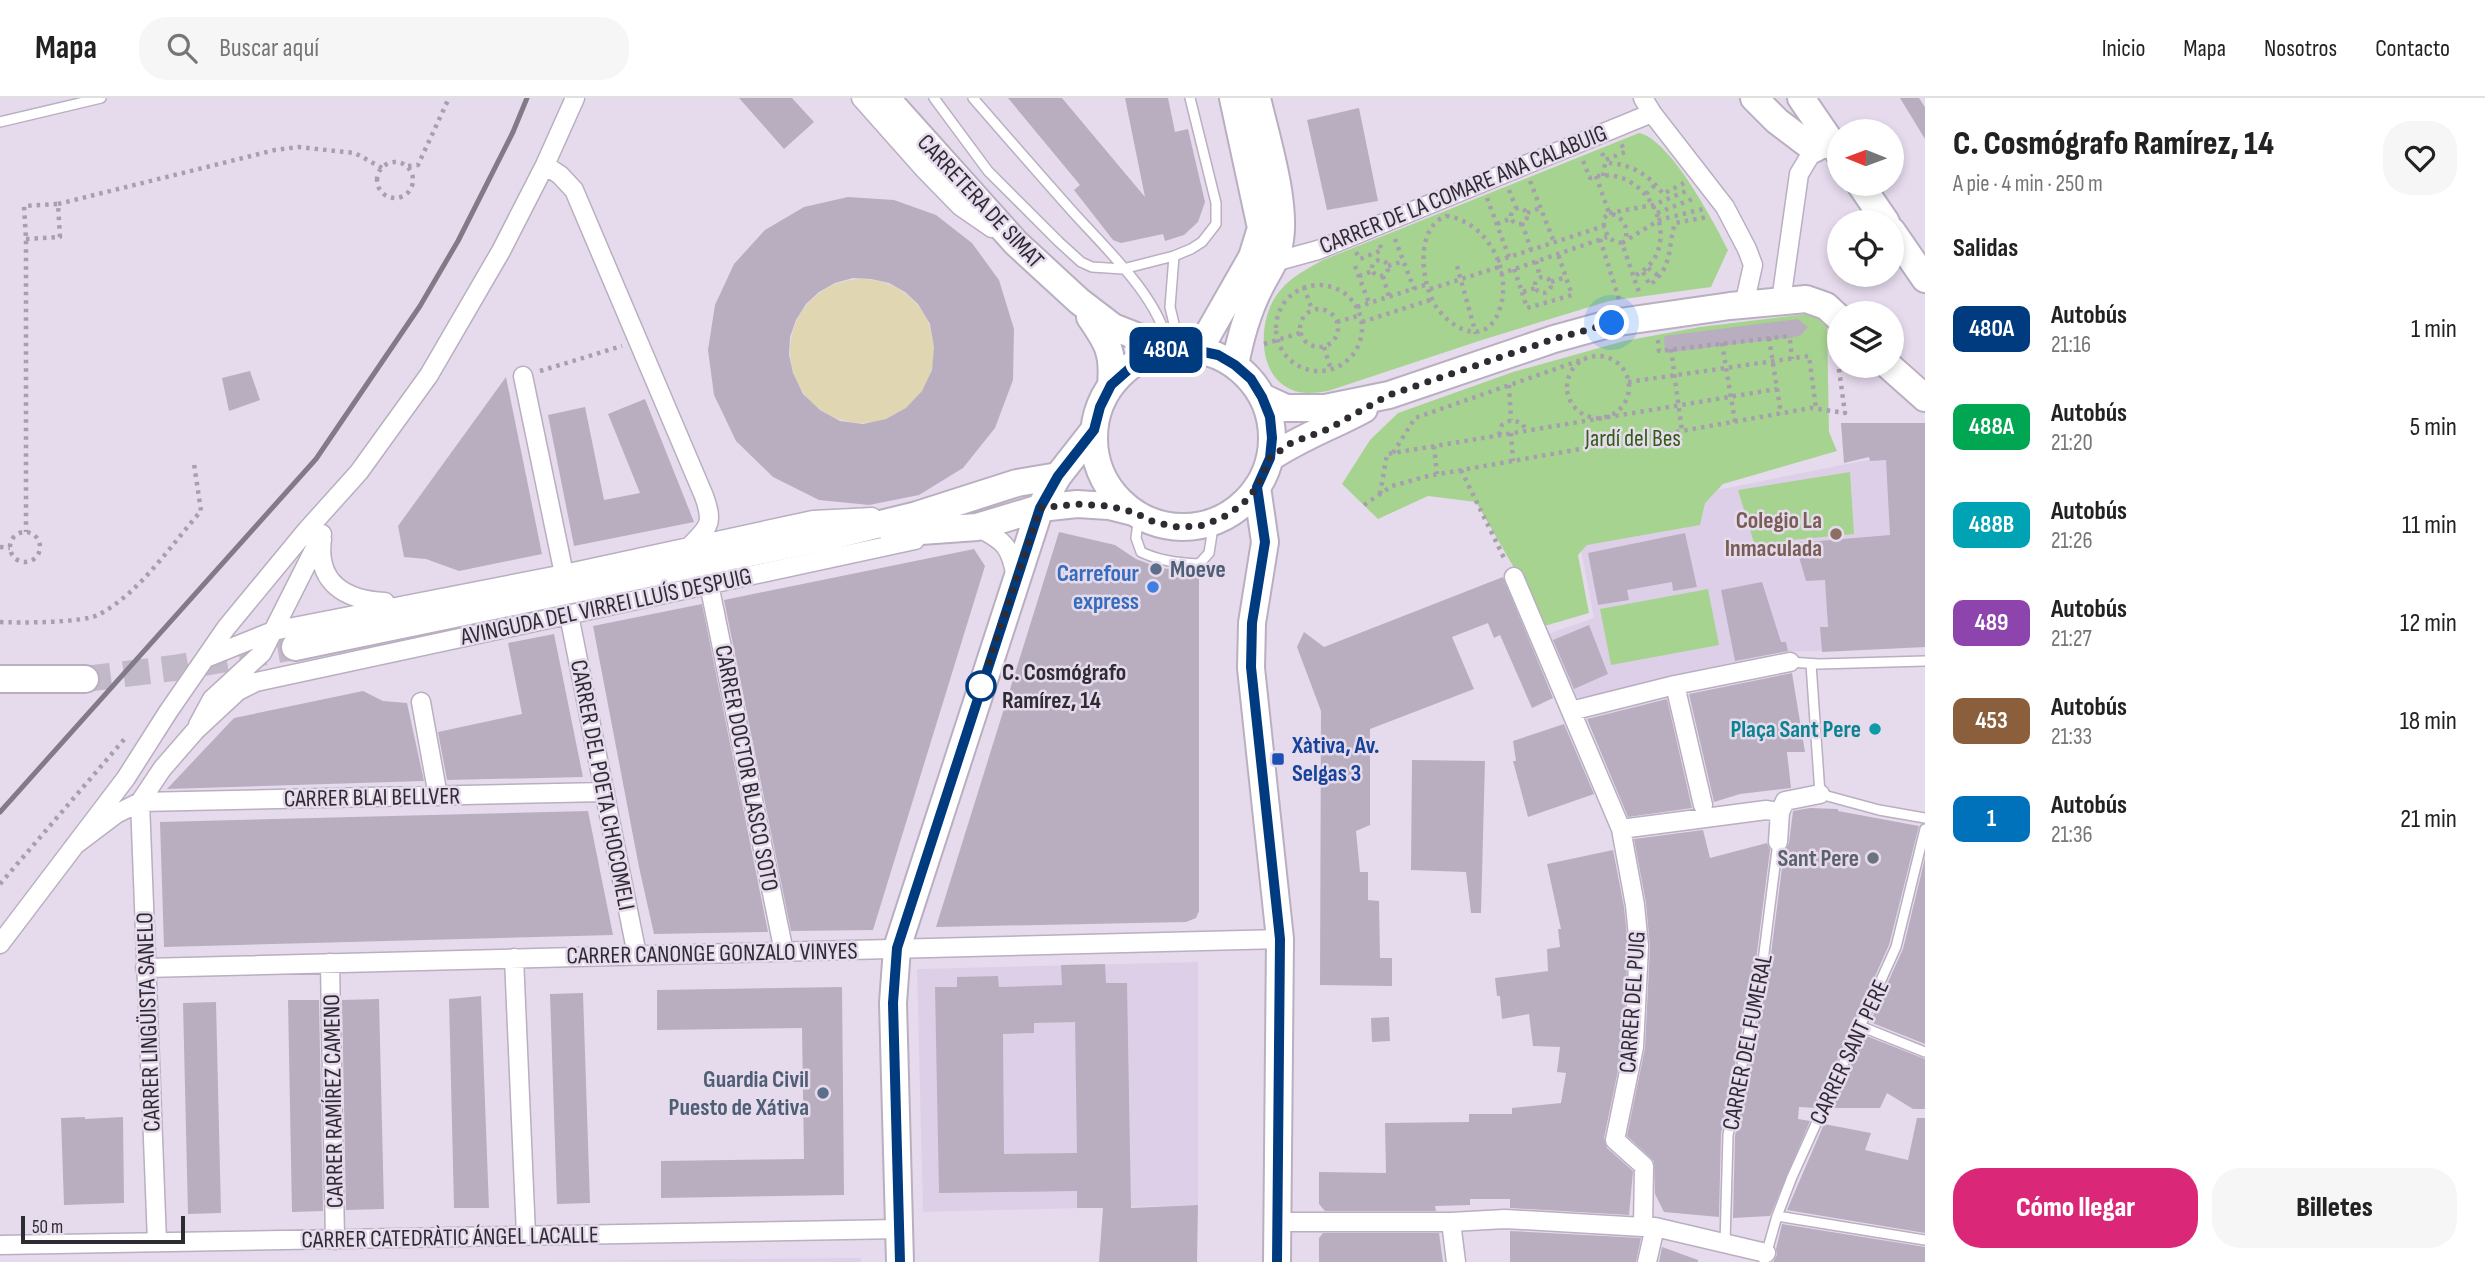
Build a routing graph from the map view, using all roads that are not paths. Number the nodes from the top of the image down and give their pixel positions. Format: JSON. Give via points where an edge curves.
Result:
{"nodes":[{"id":1,"x":101,"y":98,"type":"edge"},
{"id":2,"x":575,"y":98,"type":"edge"},
{"id":3,"x":861,"y":98,"type":"edge"},
{"id":4,"x":886,"y":98,"type":"edge"},
{"id":5,"x":934,"y":98,"type":"edge"},
{"id":6,"x":974,"y":98,"type":"edge"},
{"id":7,"x":1190,"y":98,"type":"edge"},
{"id":8,"x":1233,"y":98,"type":"edge"},
{"id":9,"x":1256,"y":98,"type":"edge"},
{"id":10,"x":1754,"y":98,"type":"edge"},
{"id":11,"x":1801,"y":98,"type":"edge"},
{"id":12,"x":1647,"y":105,"type":"edge"},
{"id":13,"x":0,"y":122,"type":"edge"},
{"id":14,"x":1827,"y":145,"type":"edge"},
{"id":15,"x":1827,"y":146,"type":"edge"},
{"id":16,"x":1827,"y":148,"type":"edge"},
{"id":17,"x":545,"y":165,"type":"junction"},
{"id":18,"x":1016,"y":243,"type":"junction"},
{"id":19,"x":1904,"y":246,"type":"edge"},
{"id":20,"x":1174,"y":256,"type":"junction"},
{"id":21,"x":1274,"y":262,"type":"junction"},
{"id":22,"x":1922,"y":268,"type":"edge"},
{"id":23,"x":1123,"y":269,"type":"junction"},
{"id":24,"x":1079,"y":301,"type":"junction"},
{"id":25,"x":1781,"y":301,"type":"junction"},
{"id":26,"x":1744,"y":305,"type":"junction"},
{"id":27,"x":1827,"y":308,"type":"edge"},
{"id":28,"x":1183,"y":349,"type":"junction"},
{"id":29,"x":1235,"y":365,"type":"junction"},
{"id":30,"x":523,"y":376,"type":"road end"},
{"id":31,"x":1902,"y":378,"type":"edge"},
{"id":32,"x":1111,"y":385,"type":"junction"},
{"id":33,"x":1389,"y":395,"type":"junction"},
{"id":34,"x":1262,"y":397,"type":"junction"},
{"id":35,"x":1925,"y":398,"type":"edge"},
{"id":36,"x":1094,"y":430,"type":"junction"},
{"id":37,"x":1270,"y":458,"type":"junction"},
{"id":38,"x":359,"y":472,"type":"junction"},
{"id":39,"x":1058,"y":476,"type":"junction"},
{"id":40,"x":1257,"y":487,"type":"junction"},
{"id":41,"x":1040,"y":508,"type":"junction"},
{"id":42,"x":1136,"y":513,"type":"junction"},
{"id":43,"x":917,"y":514,"type":"junction"},
{"id":44,"x":1214,"y":521,"type":"junction"},
{"id":45,"x":977,"y":527,"type":"junction"},
{"id":46,"x":322,"y":534,"type":"junction"},
{"id":47,"x":832,"y":536,"type":"junction"},
{"id":48,"x":689,"y":547,"type":"junction"},
{"id":49,"x":564,"y":574,"type":"junction"},
{"id":50,"x":1514,"y":578,"type":"road end"},
{"id":51,"x":1016,"y":579,"type":"junction"},
{"id":52,"x":709,"y":584,"type":"junction"},
{"id":53,"x":412,"y":603,"type":"junction"},
{"id":54,"x":569,"y":615,"type":"junction"},
{"id":55,"x":272,"y":631,"type":"junction"},
{"id":56,"x":295,"y":647,"type":"tunnel mouth"},
{"id":57,"x":206,"y":658,"type":"junction"},
{"id":58,"x":1925,"y":661,"type":"edge"},
{"id":59,"x":1790,"y":662,"type":"joint"},
{"id":60,"x":1811,"y":664,"type":"junction"},
{"id":61,"x":0,"y":679,"type":"edge"},
{"id":62,"x":85,"y":679,"type":"tunnel mouth"},
{"id":63,"x":1675,"y":685,"type":"junction"},
{"id":64,"x":421,"y":702,"type":"dead end"},
{"id":65,"x":1571,"y":711,"type":"junction"},
{"id":66,"x":195,"y":731,"type":"junction"},
{"id":67,"x":605,"y":792,"type":"junction"},
{"id":68,"x":1820,"y":794,"type":"junction"},
{"id":69,"x":438,"y":796,"type":"junction"},
{"id":70,"x":139,"y":802,"type":"junction"},
{"id":71,"x":1703,"y":805,"type":"dead end"},
{"id":72,"x":1780,"y":813,"type":"junction"},
{"id":73,"x":1925,"y":818,"type":"edge"},
{"id":74,"x":1623,"y":829,"type":"junction"},
{"id":75,"x":1924,"y":837,"type":"edge"},
{"id":76,"x":1779,"y":842,"type":"joint"},
{"id":77,"x":75,"y":845,"type":"junction"},
{"id":78,"x":1280,"y":939,"type":"junction"},
{"id":79,"x":0,"y":944,"type":"edge"},
{"id":80,"x":897,"y":948,"type":"junction"},
{"id":81,"x":784,"y":952,"type":"junction"},
{"id":82,"x":637,"y":955,"type":"junction"},
{"id":83,"x":514,"y":958,"type":"junction"},
{"id":84,"x":330,"y":963,"type":"junction"},
{"id":85,"x":145,"y":968,"type":"junction"},
{"id":86,"x":1860,"y":1026,"type":"junction"},
{"id":87,"x":1925,"y":1052,"type":"edge"},
{"id":88,"x":1777,"y":1216,"type":"junction"},
{"id":89,"x":1278,"y":1222,"type":"junction"},
{"id":90,"x":1451,"y":1222,"type":"junction"},
{"id":91,"x":1649,"y":1227,"type":"junction"},
{"id":92,"x":900,"y":1229,"type":"junction"},
{"id":93,"x":526,"y":1236,"type":"junction"},
{"id":94,"x":335,"y":1240,"type":"junction"},
{"id":95,"x":1925,"y":1240,"type":"edge"},
{"id":96,"x":157,"y":1242,"type":"junction"},
{"id":97,"x":1725,"y":1243,"type":"junction"},
{"id":98,"x":0,"y":1245,"type":"edge"},
{"id":99,"x":20,"y":1253,"type":"edge"},
{"id":100,"x":1765,"y":1258,"type":"edge"},
{"id":101,"x":900,"y":1262,"type":"edge"},
{"id":102,"x":1277,"y":1262,"type":"edge"},
{"id":103,"x":1456,"y":1262,"type":"edge"},
{"id":104,"x":1647,"y":1262,"type":"edge"}],
"edges":[{"from":1,"to":13,"type":"lane"},
{"from":2,"to":17,"type":"street"},
{"from":3,"to":18,"type":"street","via":[[960,206]]},
{"from":4,"to":18,"type":"main road","name":"CARRETERA DE SIMAT"},
{"from":5,"to":23,"type":"lane","via":[[988,172],[1081,262]]},
{"from":6,"to":23,"type":"lane"},
{"from":7,"to":20,"type":"lane","via":[[1217,215],[1202,242]]},
{"from":8,"to":28,"type":"main road","via":[[1261,228],[1252,257]]},
{"from":9,"to":21,"type":"main road","via":[[1279,199],[1280,245]]},
{"from":10,"to":15,"type":"main road","via":[[1777,121]]},
{"from":11,"to":14,"type":"main road"},
{"from":12,"to":21,"type":"street","name":"CARRER DE LA COMARE ANA CALABUIG","via":[[1318,250]]},
{"from":12,"to":26,"type":"street","via":[[1725,207],[1747,249],[1753,264]]},
{"from":16,"to":25,"type":"street","via":[[1799,174]]},
{"from":17,"to":38,"type":"street","via":[[456,332]]},
{"from":17,"to":48,"type":"street","via":[[574,190],[710,513],[709,526]]},
{"from":18,"to":24,"type":"main road","name":"CARRETERA DE SIMAT"},
{"from":19,"to":22,"type":"main road"},
{"from":20,"to":23,"type":"lane"},
{"from":20,"to":28,"type":"lane","via":[[1170,307]]},
{"from":21,"to":29,"type":"main road","via":[[1241,332]]},
{"from":23,"to":28,"type":"lane"},
{"from":24,"to":28,"type":"main road","name":"CARRETERA DE SIMAT","via":[[1113,327]]},
{"from":24,"to":32,"type":"main road","name":"CARRETERA DE SIMAT","via":[[1107,340],[1112,355]]},
{"from":25,"to":26,"type":"main road"},
{"from":25,"to":27,"type":"main road","via":[[1814,300]]},
{"from":26,"to":33,"type":"main road","via":[[1616,313]]},
{"from":28,"to":29,"type":"main road","via":[[1218,355]]},
{"from":28,"to":32,"type":"main road","via":[[1152,354]]},
{"from":29,"to":34,"type":"main road"},
{"from":30,"to":49,"type":"street"},
{"from":31,"to":35,"type":"main road"},
{"from":32,"to":36,"type":"main road"},
{"from":33,"to":34,"type":"main road","via":[[1325,408],[1286,408]]},
{"from":33,"to":37,"type":"main road"},
{"from":34,"to":37,"type":"main road","via":[[1270,417]]},
{"from":36,"to":39,"type":"main road"},
{"from":36,"to":42,"type":"main road","via":[[1103,476],[1116,496]]},
{"from":37,"to":40,"type":"main road"},
{"from":38,"to":46,"type":"street"},
{"from":38,"to":57,"type":"street","via":[[265,580]]},
{"from":39,"to":41,"type":"main road"},
{"from":39,"to":43,"type":"main road","name":"AVINGUDA DEL VIRREI LLUÍS DESPUIG","via":[[1017,482]]},
{"from":40,"to":44,"type":"main road","via":[[1242,505]]},
{"from":40,"to":78,"type":"main road","via":[[1265,542],[1252,623],[1251,667]]},
{"from":41,"to":42,"type":"main road","name":"AVINGUDA DEL VIRREI LLUÍS DESPUIG","via":[[1095,505]]},
{"from":41,"to":45,"type":"main road","name":"AVINGUDA DEL VIRREI LLUÍS DESPUIG"},
{"from":41,"to":51,"type":"main road"},
{"from":42,"to":44,"type":"main road","via":[[1177,527]]},
{"from":42,"to":44,"type":"lane","via":[[1141,552],[1180,563],[1199,564],[1209,553]]},
{"from":43,"to":47,"type":"main road","name":"AVINGUDA DEL VIRREI LLUÍS DESPUIG"},
{"from":43,"to":48,"type":"street","name":"AVINGUDA DEL VIRREI LLUÍS DESPUIG","via":[[813,520]]},
{"from":45,"to":47,"type":"main road","name":"AVINGUDA DEL VIRREI LLUÍS DESPUIG"},
{"from":45,"to":51,"type":"street","via":[[1007,547]]},
{"from":45,"to":52,"type":"street","name":"AVINGUDA DEL VIRREI LLUÍS DESPUIG"},
{"from":46,"to":53,"type":"street","via":[[321,560],[338,588],[361,600]]},
{"from":46,"to":55,"type":"street"},
{"from":47,"to":56,"type":"main road","name":"AVINGUDA DEL VIRREI LLUÍS DESPUIG"},
{"from":48,"to":49,"type":"street","name":"AVINGUDA DEL VIRREI LLUÍS DESPUIG"},
{"from":49,"to":53,"type":"street","name":"AVINGUDA DEL VIRREI LLUÍS DESPUIG"},
{"from":50,"to":65,"type":"street","name":"CARRER DEL PUIG"},
{"from":51,"to":80,"type":"main road"},
{"from":52,"to":54,"type":"street","name":"AVINGUDA DEL VIRREI LLUÍS DESPUIG"},
{"from":52,"to":81,"type":"street","name":"CARRER DOCTOR BLASCO SOTO"},
{"from":53,"to":55,"type":"street","name":"AVINGUDA DEL VIRREI LLUÍS DESPUIG"},
{"from":54,"to":66,"type":"street","name":"AVINGUDA DEL VIRREI LLUÍS DESPUIG","via":[[256,682],[238,691]]},
{"from":54,"to":67,"type":"street","name":"CARRER DEL POETA CHOCOMELI"},
{"from":55,"to":57,"type":"street","name":"AVINGUDA DEL VIRREI LLUÍS DESPUIG"},
{"from":55,"to":66,"type":"street","via":[[262,653],[212,699]]},
{"from":57,"to":77,"type":"street"},
{"from":58,"to":60,"type":"lane"},
{"from":59,"to":60,"type":"lane"},
{"from":59,"to":63,"type":"street"},
{"from":60,"to":68,"type":"lane"},
{"from":61,"to":62,"type":"main road"},
{"from":63,"to":65,"type":"street"},
{"from":63,"to":71,"type":"street"},
{"from":64,"to":69,"type":"street"},
{"from":65,"to":74,"type":"street","name":"CARRER DEL PUIG"},
{"from":66,"to":70,"type":"street"},
{"from":67,"to":69,"type":"street","name":"CARRER BLAI BELLVER"},
{"from":67,"to":82,"type":"street","name":"CARRER DEL POETA CHOCOMELI"},
{"from":68,"to":72,"type":"street","via":[[1785,801]]},
{"from":68,"to":73,"type":"lane"},
{"from":69,"to":70,"type":"street","name":"CARRER BLAI BELLVER"},
{"from":70,"to":77,"type":"street"},
{"from":70,"to":85,"type":"street","name":"CARRER LINGÜISTA SANELO"},
{"from":72,"to":74,"type":"street","via":[[1766,810]]},
{"from":72,"to":76,"type":"street"},
{"from":74,"to":91,"type":"street","name":"CARRER DEL PUIG","via":[[1639,946],[1634,1047],[1615,1140],[1644,1166]]},
{"from":75,"to":86,"type":"lane","name":"CARRER SANT PERE","via":[[1896,947]]},
{"from":76,"to":97,"type":"lane","name":"CARRER DEL FUMERAL","via":[[1763,961],[1728,1135]]},
{"from":77,"to":79,"type":"street"},
{"from":78,"to":80,"type":"street","name":"CARRER CANONGE GONZALO VINYES"},
{"from":78,"to":89,"type":"main road"},
{"from":80,"to":81,"type":"street","name":"CARRER CANONGE GONZALO VINYES"},
{"from":80,"to":92,"type":"main road","via":[[893,1003]]},
{"from":81,"to":82,"type":"street","name":"CARRER CANONGE GONZALO VINYES"},
{"from":82,"to":83,"type":"street","name":"CARRER CANONGE GONZALO VINYES"},
{"from":83,"to":84,"type":"street","name":"CARRER CANONGE GONZALO VINYES"},
{"from":83,"to":93,"type":"street"},
{"from":84,"to":85,"type":"street","name":"CARRER CANONGE GONZALO VINYES"},
{"from":84,"to":94,"type":"street","name":"CARRER RAMÍREZ CAMENO"},
{"from":85,"to":96,"type":"street","name":"CARRER LINGÜISTA SANELO"},
{"from":86,"to":87,"type":"lane"},
{"from":86,"to":88,"type":"lane","name":"CARRER SANT PERE"},
{"from":88,"to":95,"type":"lane"},
{"from":88,"to":100,"type":"lane","name":"CARRER SANT PERE"},
{"from":89,"to":90,"type":"street"},
{"from":89,"to":102,"type":"main road"},
{"from":90,"to":91,"type":"street","via":[[1505,1219]]},
{"from":90,"to":103,"type":"street"},
{"from":91,"to":97,"type":"street"},
{"from":91,"to":104,"type":"street","name":"CARRER DEL PUIG"},
{"from":92,"to":93,"type":"street","name":"CARRER CATEDRÀTIC ÁNGEL LACALLE"},
{"from":92,"to":101,"type":"main road"},
{"from":93,"to":94,"type":"street","name":"CARRER CATEDRÀTIC ÁNGEL LACALLE"},
{"from":94,"to":96,"type":"street","name":"CARRER CATEDRÀTIC ÁNGEL LACALLE"},
{"from":96,"to":99,"type":"street","name":"CARRER CATEDRÀTIC ÁNGEL LACALLE"},
{"from":97,"to":100,"type":"street"},
{"from":98,"to":99,"type":"street","name":"CARRER CATEDRÀTIC ÁNGEL LACALLE"}]}
